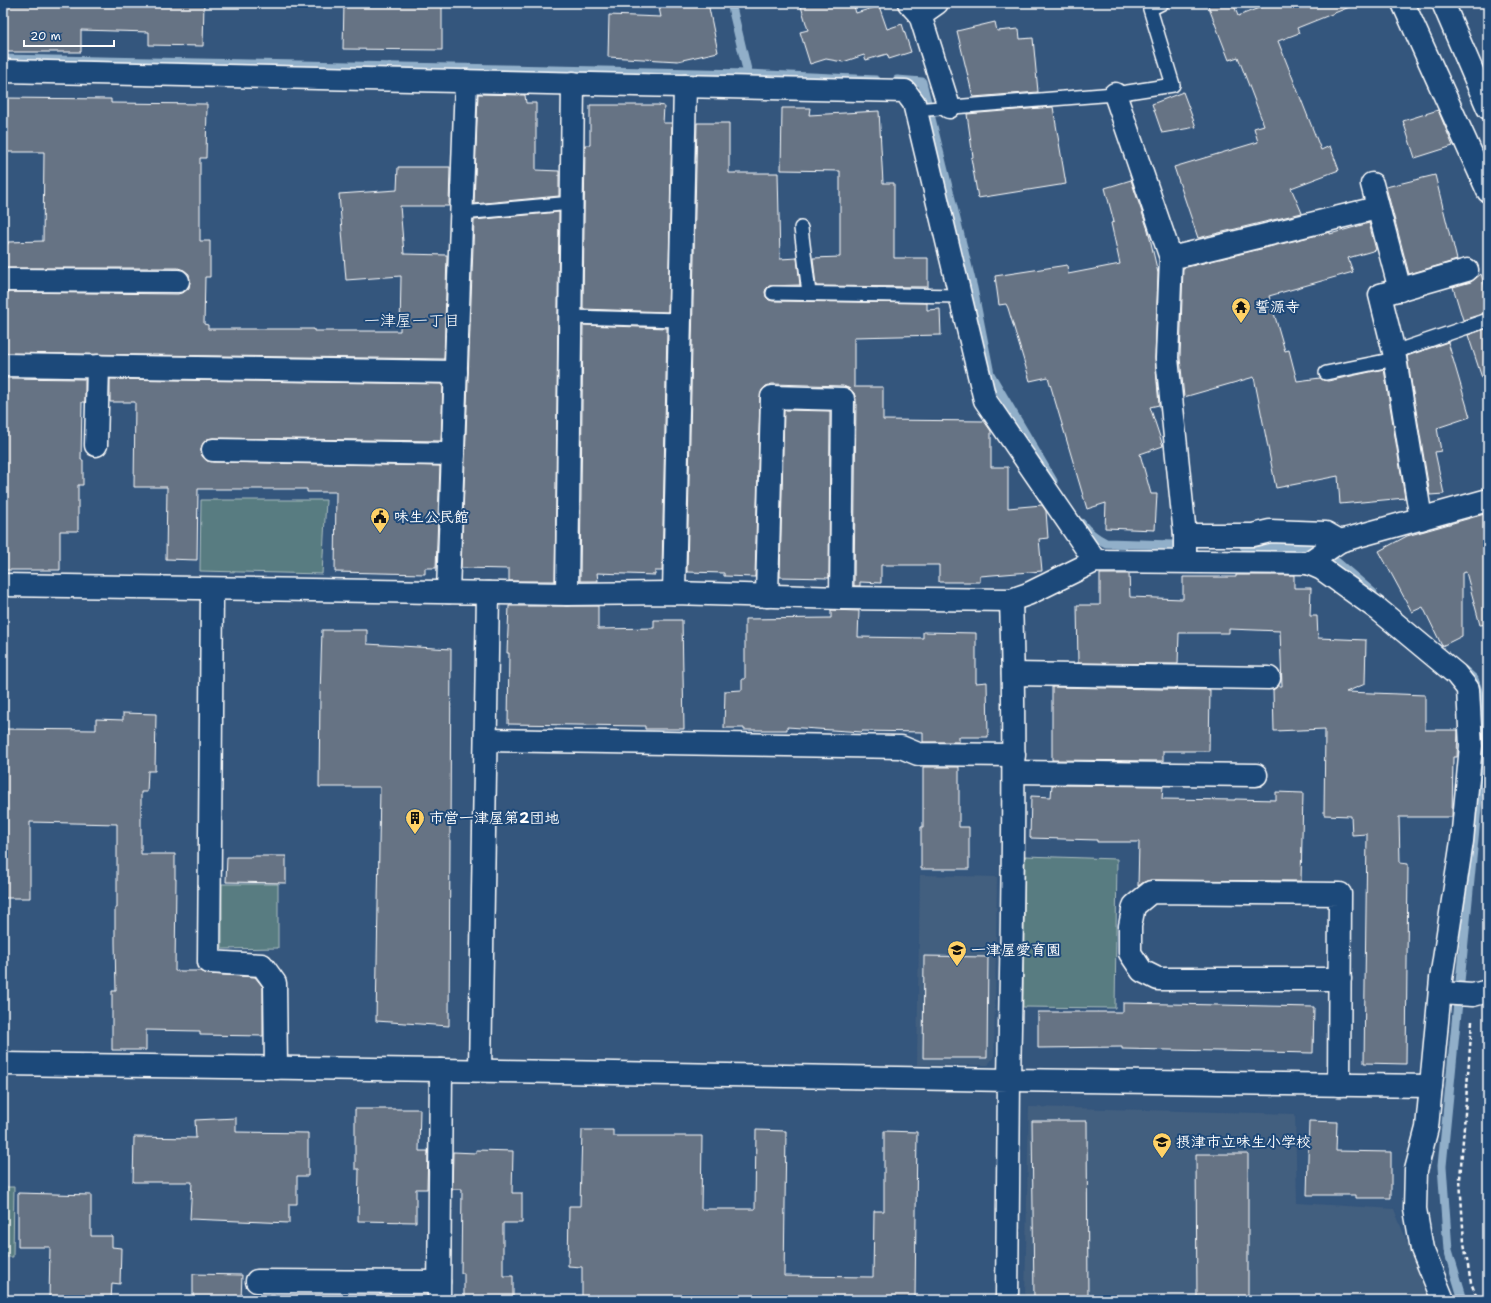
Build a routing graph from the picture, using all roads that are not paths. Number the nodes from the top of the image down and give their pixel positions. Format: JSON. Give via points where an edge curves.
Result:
{"nodes":[{"id":1,"x":1162,"y":3,"type":"edge"},
{"id":2,"x":1403,"y":3,"type":"edge"},
{"id":3,"x":1443,"y":3,"type":"edge"},
{"id":4,"x":922,"y":7,"type":"edge"},
{"id":5,"x":3,"y":71,"type":"edge"},
{"id":6,"x":466,"y":81,"type":"junction"},
{"id":7,"x":572,"y":83,"type":"junction"},
{"id":8,"x":685,"y":86,"type":"junction"},
{"id":9,"x":1115,"y":94,"type":"junction"},
{"id":10,"x":949,"y":107,"type":"junction"},
{"id":11,"x":1488,"y":108,"type":"edge"},
{"id":12,"x":915,"y":110,"type":"junction"},
{"id":13,"x":1372,"y":184,"type":"dead end"},
{"id":14,"x":1488,"y":191,"type":"edge"},
{"id":15,"x":572,"y":203,"type":"junction"},
{"id":16,"x":1377,"y":208,"type":"junction"},
{"id":17,"x":462,"y":213,"type":"junction"},
{"id":18,"x":801,"y":228,"type":"dead end"},
{"id":19,"x":1171,"y":258,"type":"junction"},
{"id":20,"x":1467,"y":270,"type":"dead end"},
{"id":21,"x":3,"y":280,"type":"edge"},
{"id":22,"x":178,"y":281,"type":"dead end"},
{"id":23,"x":1400,"y":290,"type":"junction"},
{"id":24,"x":773,"y":293,"type":"dead end"},
{"id":25,"x":809,"y":293,"type":"junction"},
{"id":26,"x":960,"y":296,"type":"junction"},
{"id":27,"x":570,"y":317,"type":"junction"},
{"id":28,"x":680,"y":320,"type":"junction"},
{"id":29,"x":1488,"y":320,"type":"edge"},
{"id":30,"x":1395,"y":356,"type":"junction"},
{"id":31,"x":3,"y":364,"type":"edge"},
{"id":32,"x":98,"y":366,"type":"junction"},
{"id":33,"x":456,"y":372,"type":"junction"},
{"id":34,"x":1326,"y":373,"type":"dead end"},
{"id":35,"x":96,"y":445,"type":"dead end"},
{"id":36,"x":213,"y":450,"type":"dead end"},
{"id":37,"x":453,"y":454,"type":"junction"},
{"id":38,"x":1488,"y":500,"type":"edge"},
{"id":39,"x":1421,"y":519,"type":"junction"},
{"id":40,"x":1185,"y":535,"type":"junction"},
{"id":41,"x":1340,"y":541,"type":"junction"},
{"id":42,"x":1095,"y":561,"type":"junction"},
{"id":43,"x":1185,"y":561,"type":"junction"},
{"id":44,"x":1308,"y":563,"type":"junction"},
{"id":45,"x":3,"y":585,"type":"edge"},
{"id":46,"x":212,"y":588,"type":"junction"},
{"id":47,"x":448,"y":592,"type":"junction"},
{"id":48,"x":488,"y":593,"type":"junction"},
{"id":49,"x":674,"y":593,"type":"junction"},
{"id":50,"x":567,"y":594,"type":"junction"},
{"id":51,"x":767,"y":596,"type":"junction"},
{"id":52,"x":841,"y":598,"type":"junction"},
{"id":53,"x":1011,"y":600,"type":"junction"},
{"id":54,"x":1013,"y":674,"type":"junction"},
{"id":55,"x":1268,"y":678,"type":"dead end"},
{"id":56,"x":486,"y":740,"type":"junction"},
{"id":57,"x":1014,"y":763,"type":"junction"},
{"id":58,"x":1256,"y":775,"type":"dead end"},
{"id":59,"x":1340,"y":979,"type":"junction"},
{"id":60,"x":1440,"y":993,"type":"junction"},
{"id":61,"x":1481,"y":993,"type":"edge"},
{"id":62,"x":3,"y":1064,"type":"edge"},
{"id":63,"x":276,"y":1068,"type":"junction"},
{"id":64,"x":442,"y":1070,"type":"junction"},
{"id":65,"x":480,"y":1070,"type":"junction"},
{"id":66,"x":1009,"y":1080,"type":"junction"},
{"id":67,"x":1339,"y":1085,"type":"junction"},
{"id":68,"x":1431,"y":1086,"type":"junction"},
{"id":69,"x":257,"y":1281,"type":"dead end"},
{"id":70,"x":439,"y":1291,"type":"edge"},
{"id":71,"x":1007,"y":1300,"type":"edge"},
{"id":72,"x":1443,"y":1300,"type":"edge"}],
"edges":[{"from":1,"to":9,"type":"lane","via":[[1150,9],[1173,85]]},
{"from":2,"to":14,"type":"street"},
{"from":3,"to":11,"type":"street"},
{"from":4,"to":10,"type":"street"},
{"from":5,"to":6,"type":"street"},
{"from":6,"to":7,"type":"street"},
{"from":6,"to":17,"type":"street"},
{"from":7,"to":8,"type":"street"},
{"from":7,"to":15,"type":"street"},
{"from":8,"to":12,"type":"street","via":[[905,91],[914,102]]},
{"from":8,"to":28,"type":"street"},
{"from":9,"to":10,"type":"lane"},
{"from":9,"to":19,"type":"street"},
{"from":10,"to":12,"type":"lane"},
{"from":12,"to":26,"type":"street"},
{"from":13,"to":16,"type":"street"},
{"from":15,"to":17,"type":"lane"},
{"from":15,"to":27,"type":"street"},
{"from":16,"to":19,"type":"street"},
{"from":16,"to":23,"type":"street"},
{"from":17,"to":33,"type":"street"},
{"from":18,"to":25,"type":"lane"},
{"from":19,"to":40,"type":"street","via":[[1167,358]]},
{"from":20,"to":23,"type":"street"},
{"from":21,"to":22,"type":"street"},
{"from":23,"to":30,"type":"street","via":[[1380,295]]},
{"from":24,"to":25,"type":"lane"},
{"from":25,"to":26,"type":"lane"},
{"from":26,"to":42,"type":"street","via":[[985,400]]},
{"from":27,"to":28,"type":"lane"},
{"from":27,"to":50,"type":"street"},
{"from":28,"to":49,"type":"street"},
{"from":29,"to":30,"type":"lane"},
{"from":30,"to":34,"type":"lane"},
{"from":30,"to":39,"type":"street"},
{"from":31,"to":32,"type":"street"},
{"from":32,"to":33,"type":"street"},
{"from":32,"to":35,"type":"street"},
{"from":33,"to":37,"type":"street"},
{"from":36,"to":37,"type":"street"},
{"from":37,"to":47,"type":"street"},
{"from":38,"to":39,"type":"street"},
{"from":39,"to":41,"type":"street"},
{"from":40,"to":41,"type":"street","via":[[1253,536],[1270,531],[1326,533]]},
{"from":40,"to":43,"type":"street"},
{"from":41,"to":44,"type":"street"},
{"from":42,"to":43,"type":"street"},
{"from":42,"to":53,"type":"street"},
{"from":43,"to":44,"type":"street"},
{"from":44,"to":60,"type":"street","via":[[1322,569],[1379,610],[1456,674],[1468,689],[1471,746],[1462,840]]},
{"from":45,"to":46,"type":"street"},
{"from":46,"to":47,"type":"street"},
{"from":46,"to":63,"type":"street","via":[[209,962],[262,965],[275,983]]},
{"from":47,"to":48,"type":"street"},
{"from":48,"to":50,"type":"street"},
{"from":48,"to":56,"type":"street"},
{"from":49,"to":50,"type":"street"},
{"from":49,"to":51,"type":"street"},
{"from":51,"to":52,"type":"street"},
{"from":51,"to":52,"type":"street","via":[[772,397],[843,398]]},
{"from":52,"to":53,"type":"street"},
{"from":53,"to":54,"type":"street"},
{"from":54,"to":55,"type":"street"},
{"from":54,"to":57,"type":"street"},
{"from":56,"to":57,"type":"street","via":[[901,747],[918,754]]},
{"from":56,"to":65,"type":"street"},
{"from":57,"to":58,"type":"street"},
{"from":57,"to":66,"type":"street"},
{"from":59,"to":59,"type":"street","via":[[1340,894],[1151,892],[1134,906],[1130,926],[1130,953],[1142,971],[1158,979]]},
{"from":59,"to":67,"type":"street"},
{"from":60,"to":61,"type":"street"},
{"from":60,"to":68,"type":"street"},
{"from":62,"to":63,"type":"street"},
{"from":63,"to":64,"type":"street"},
{"from":64,"to":65,"type":"street"},
{"from":64,"to":70,"type":"street"},
{"from":65,"to":66,"type":"street"},
{"from":66,"to":67,"type":"street"},
{"from":66,"to":71,"type":"street"},
{"from":67,"to":68,"type":"street"},
{"from":68,"to":72,"type":"street","via":[[1427,1128],[1416,1170],[1416,1209],[1422,1249]]},
{"from":69,"to":70,"type":"street"}]}
